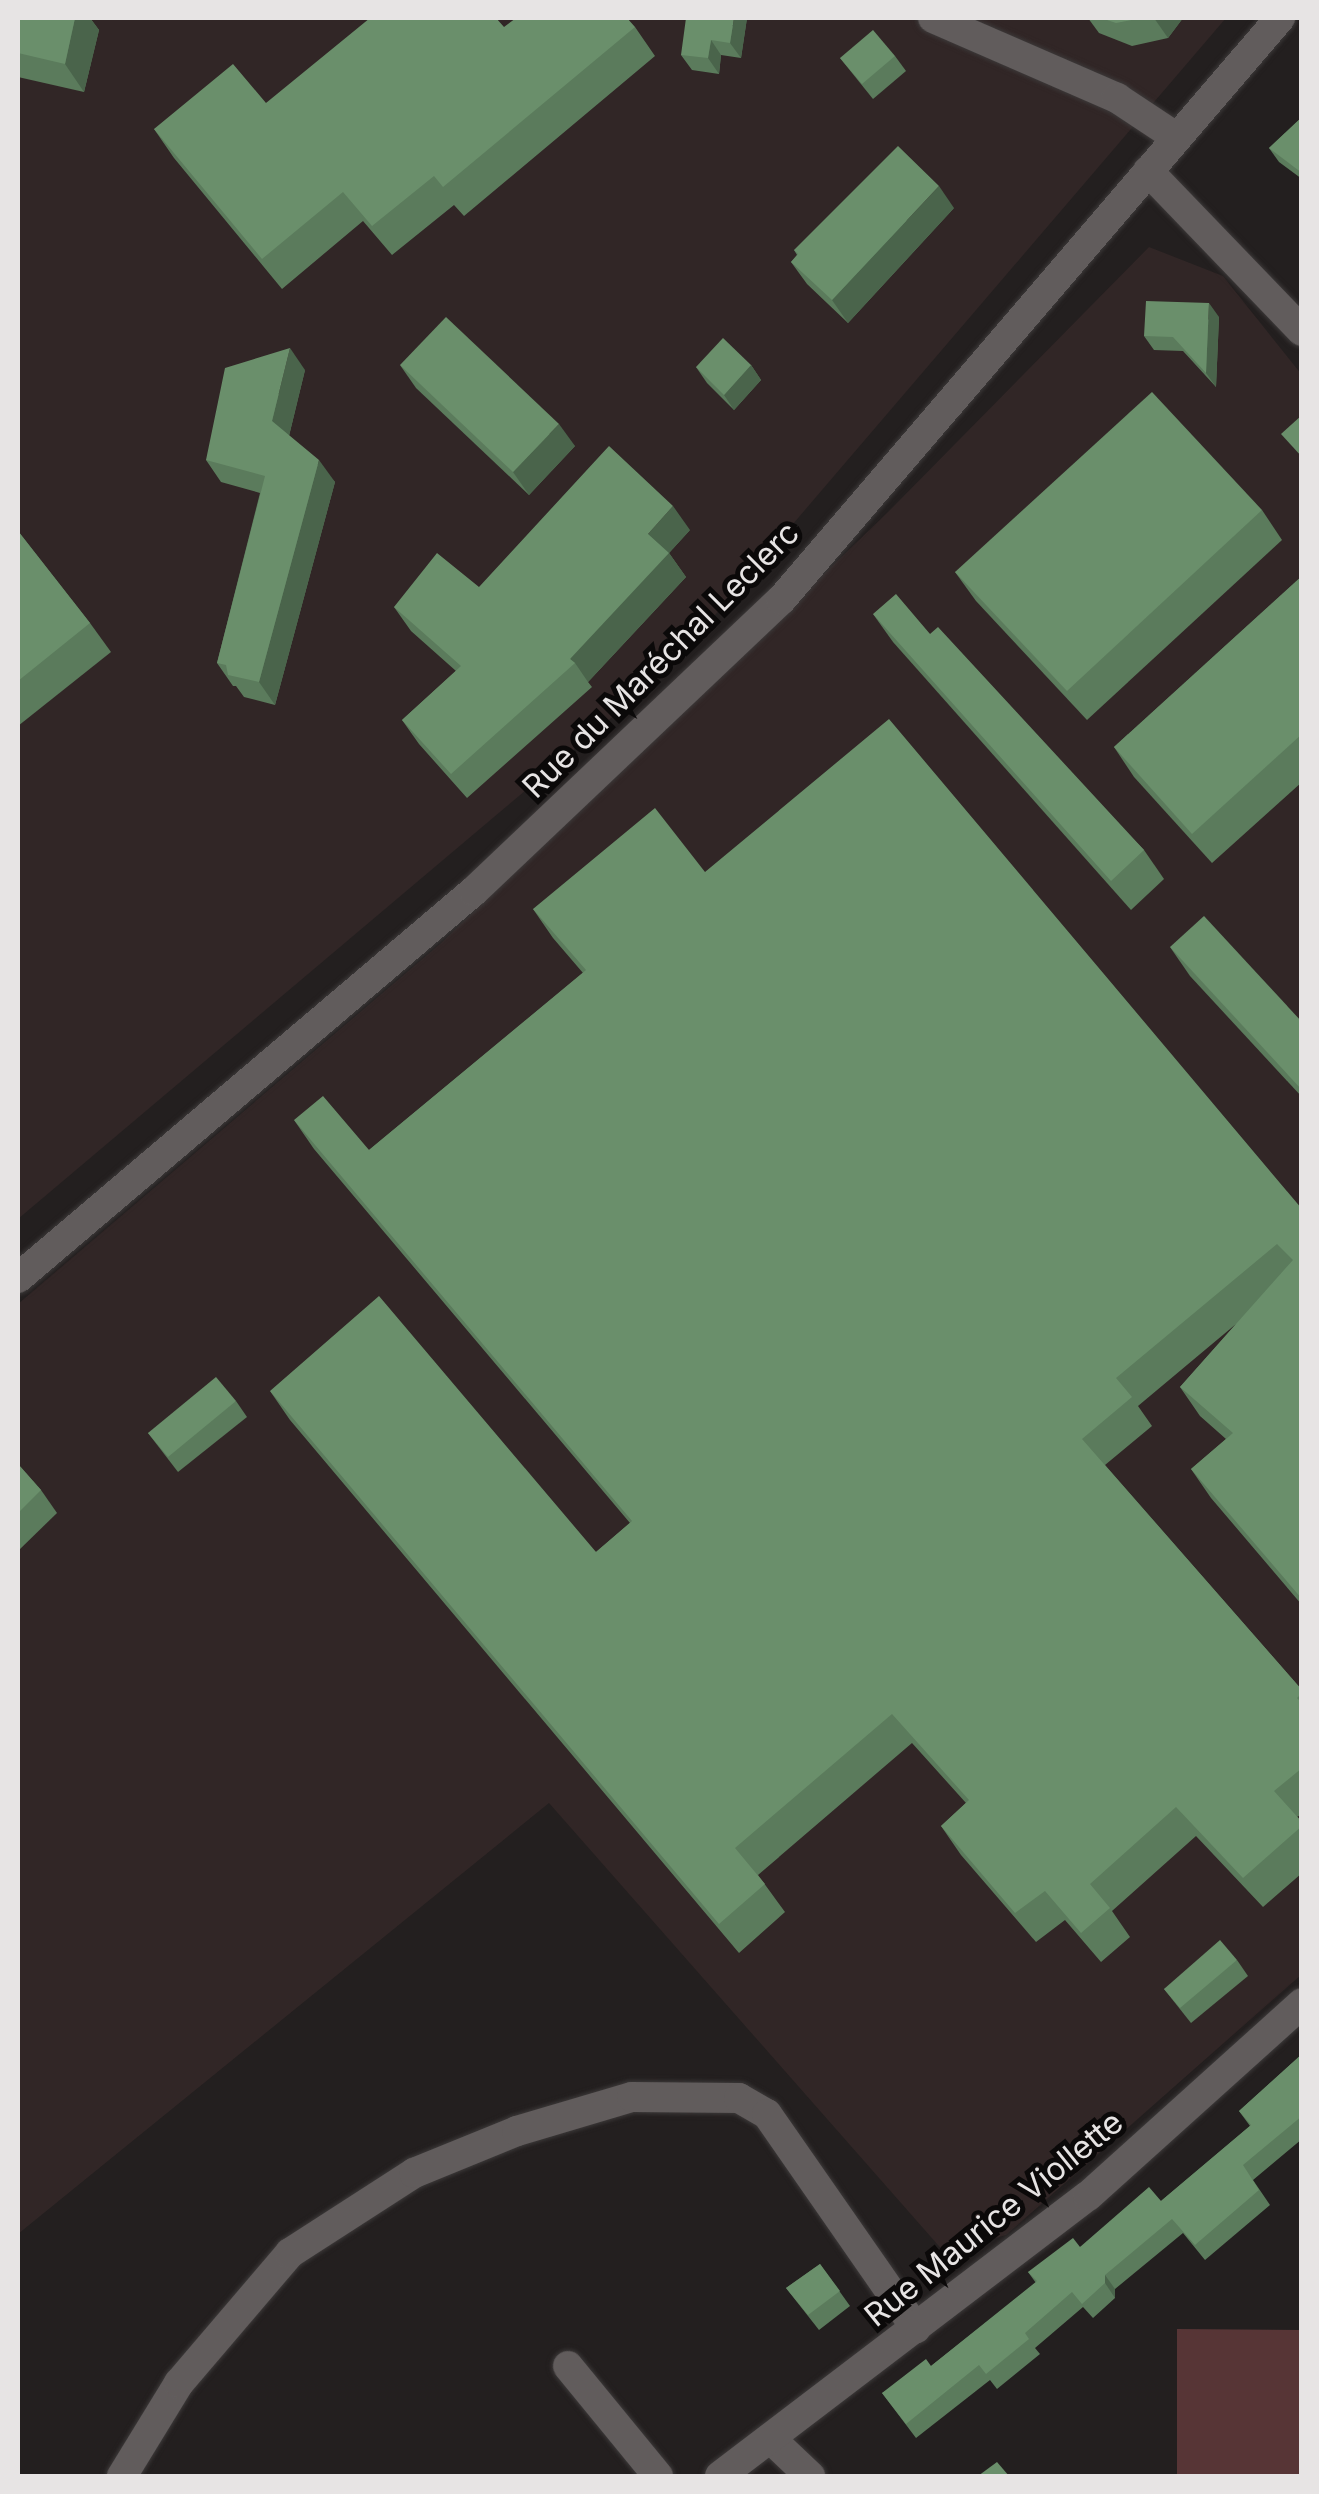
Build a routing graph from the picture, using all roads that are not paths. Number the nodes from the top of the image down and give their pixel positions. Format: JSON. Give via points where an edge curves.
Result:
{"nodes":[{"id":1,"x":933,"y":18,"type":"edge"},
{"id":2,"x":1280,"y":18,"type":"edge"},
{"id":3,"x":1176,"y":137,"type":"junction"},
{"id":4,"x":1148,"y":171,"type":"junction"},
{"id":5,"x":1302,"y":331,"type":"edge"},
{"id":6,"x":18,"y":1278,"type":"edge"},
{"id":7,"x":1302,"y":2003,"type":"edge"},
{"id":8,"x":916,"y":2328,"type":"junction"},
{"id":9,"x":568,"y":2366,"type":"dead end"},
{"id":10,"x":771,"y":2439,"type":"junction"},
{"id":11,"x":122,"y":2476,"type":"edge"},
{"id":12,"x":658,"y":2476,"type":"edge"},
{"id":13,"x":720,"y":2476,"type":"edge"},
{"id":14,"x":810,"y":2476,"type":"edge"}],
"edges":[{"from":1,"to":3,"type":"street","via":[[1102,91]]},
{"from":2,"to":3,"type":"street","name":"Rue du Maréchal Leclerc"},
{"from":3,"to":4,"type":"street","name":"Rue du Maréchal Leclerc"},
{"from":4,"to":5,"type":"street"},
{"from":4,"to":6,"type":"street","name":"Rue du Maréchal Leclerc","via":[[767,614],[474,891]]},
{"from":7,"to":8,"type":"street","name":"Rue Maurice Viollette","via":[[1088,2196]]},
{"from":8,"to":10,"type":"street","name":"Rue Maurice Viollette"},
{"from":8,"to":11,"type":"street","via":[[767,2114],[738,2098],[632,2098],[516,2131],[414,2173],[290,2253],[179,2382]]},
{"from":9,"to":12,"type":"street"},
{"from":10,"to":13,"type":"street","name":"Rue Maurice Viollette"},
{"from":10,"to":14,"type":"street"}]}
